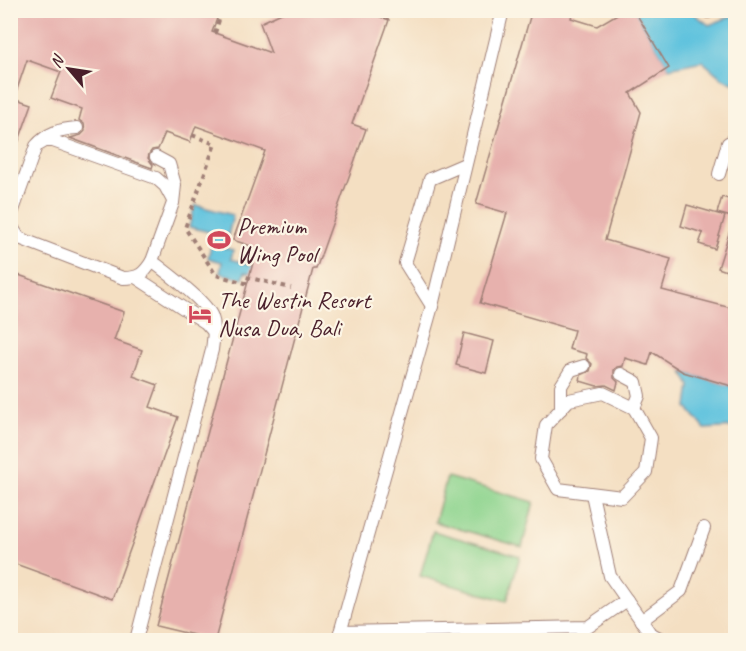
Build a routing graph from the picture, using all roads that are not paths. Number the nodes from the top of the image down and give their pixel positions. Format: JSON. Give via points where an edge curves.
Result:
{"nodes":[{"id":1,"x":503,"y":10,"type":"edge"},
{"id":2,"x":77,"y":128,"type":"dead end"},
{"id":3,"x":735,"y":139,"type":"edge"},
{"id":4,"x":36,"y":146,"type":"junction"},
{"id":5,"x":156,"y":157,"type":"dead end"},
{"id":6,"x":465,"y":164,"type":"junction"},
{"id":7,"x":719,"y":174,"type":"dead end"},
{"id":8,"x":173,"y":203,"type":"junction"},
{"id":9,"x":152,"y":261,"type":"junction"},
{"id":10,"x":137,"y":278,"type":"junction"},
{"id":11,"x":432,"y":306,"type":"junction"},
{"id":12,"x":214,"y":332,"type":"junction"},
{"id":13,"x":584,"y":366,"type":"dead end"},
{"id":14,"x":621,"y":374,"type":"dead end"},
{"id":15,"x":634,"y":408,"type":"junction"},
{"id":16,"x":561,"y":409,"type":"junction"},
{"id":17,"x":592,"y":495,"type":"junction"},
{"id":18,"x":704,"y":528,"type":"dead end"},
{"id":19,"x":627,"y":600,"type":"junction"},
{"id":20,"x":641,"y":621,"type":"junction"},
{"id":21,"x":339,"y":636,"type":"edge"},
{"id":22,"x":136,"y":640,"type":"edge"},
{"id":23,"x":663,"y":640,"type":"edge"}],
"edges":[{"from":1,"to":6,"type":"lane"},
{"from":2,"to":4,"type":"lane","via":[[61,129]]},
{"from":3,"to":7,"type":"lane","via":[[728,143]]},
{"from":4,"to":8,"type":"lane","via":[[53,141],[156,178],[171,194]]},
{"from":4,"to":10,"type":"lane","via":[[10,216],[19,238],[123,278]]},
{"from":5,"to":8,"type":"lane","via":[[169,164],[175,184]]},
{"from":6,"to":11,"type":"lane"},
{"from":6,"to":11,"type":"lane","via":[[430,179],[405,263]]},
{"from":8,"to":9,"type":"lane"},
{"from":9,"to":10,"type":"lane"},
{"from":9,"to":12,"type":"lane","via":[[207,307]]},
{"from":10,"to":12,"type":"lane"},
{"from":11,"to":21,"type":"lane"},
{"from":12,"to":22,"type":"lane"},
{"from":13,"to":16,"type":"lane","via":[[571,370],[561,386]]},
{"from":14,"to":15,"type":"lane","via":[[636,382],[639,396]]},
{"from":15,"to":16,"type":"lane","via":[[603,393],[569,400]]},
{"from":15,"to":17,"type":"lane","via":[[651,438],[646,472],[622,497]]},
{"from":16,"to":17,"type":"lane","via":[[546,425],[541,459],[558,489]]},
{"from":17,"to":19,"type":"lane","via":[[610,576]]},
{"from":18,"to":20,"type":"lane","via":[[681,591]]},
{"from":19,"to":20,"type":"lane"},
{"from":19,"to":21,"type":"lane","via":[[588,627]]},
{"from":20,"to":23,"type":"lane","via":[[650,633]]}]}
